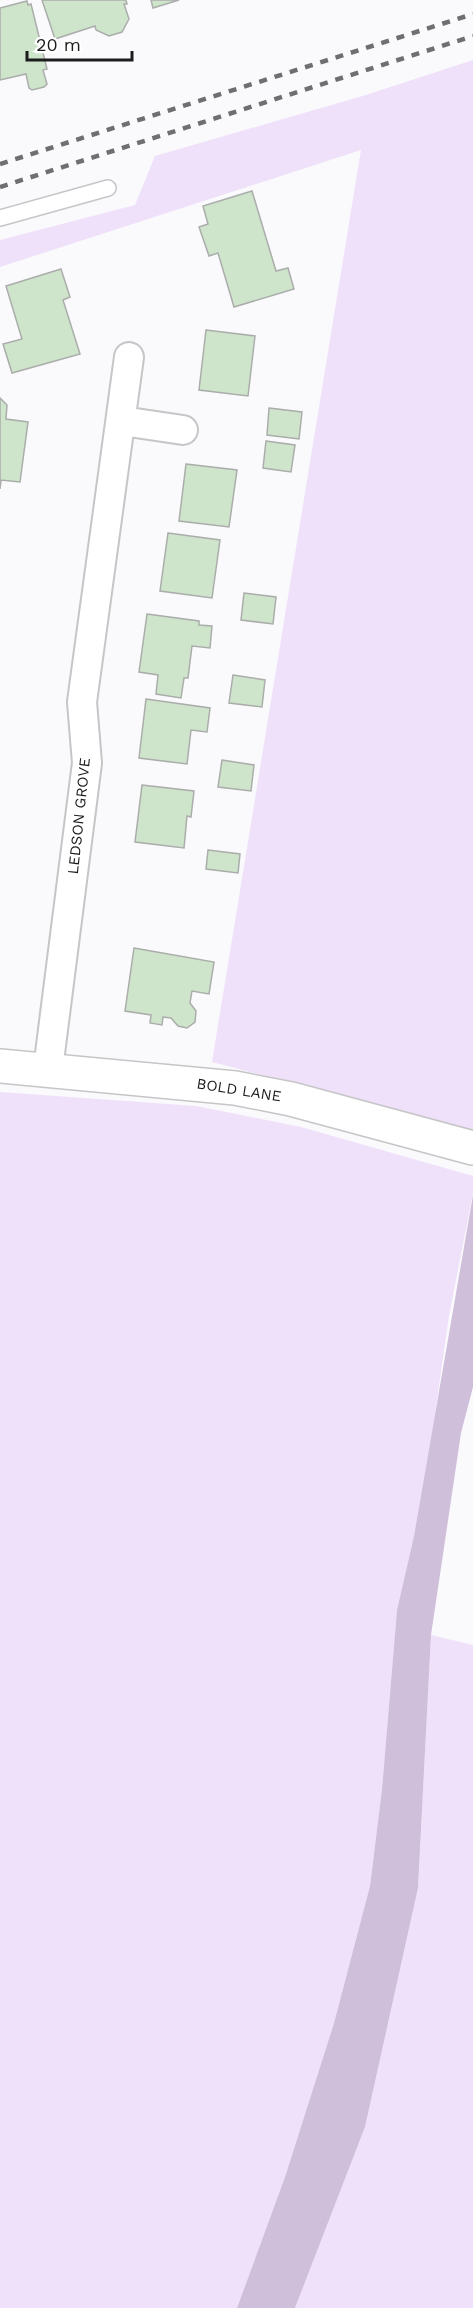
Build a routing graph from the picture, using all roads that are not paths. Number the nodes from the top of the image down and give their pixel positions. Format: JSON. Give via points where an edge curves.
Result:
{"nodes":[{"id":1,"x":108,"y":188,"type":"dead end"},
{"id":2,"x":0,"y":218,"type":"edge"},
{"id":3,"x":129,"y":357,"type":"dead end"},
{"id":4,"x":122,"y":421,"type":"junction"},
{"id":5,"x":183,"y":430,"type":"dead end"},
{"id":6,"x":0,"y":1066,"type":"edge"},
{"id":7,"x":48,"y":1069,"type":"junction"},
{"id":8,"x":473,"y":1148,"type":"edge"}],
"edges":[{"from":1,"to":2,"type":"lane"},
{"from":3,"to":4,"type":"street","name":"LEDSON GROVE"},
{"from":4,"to":5,"type":"street"},
{"from":4,"to":7,"type":"street","name":"LEDSON GROVE","via":[[82,702],[87,763]]},
{"from":6,"to":7,"type":"street","name":"BOLD LANE"},
{"from":7,"to":8,"type":"street","name":"BOLD LANE","via":[[236,1088]]}]}
